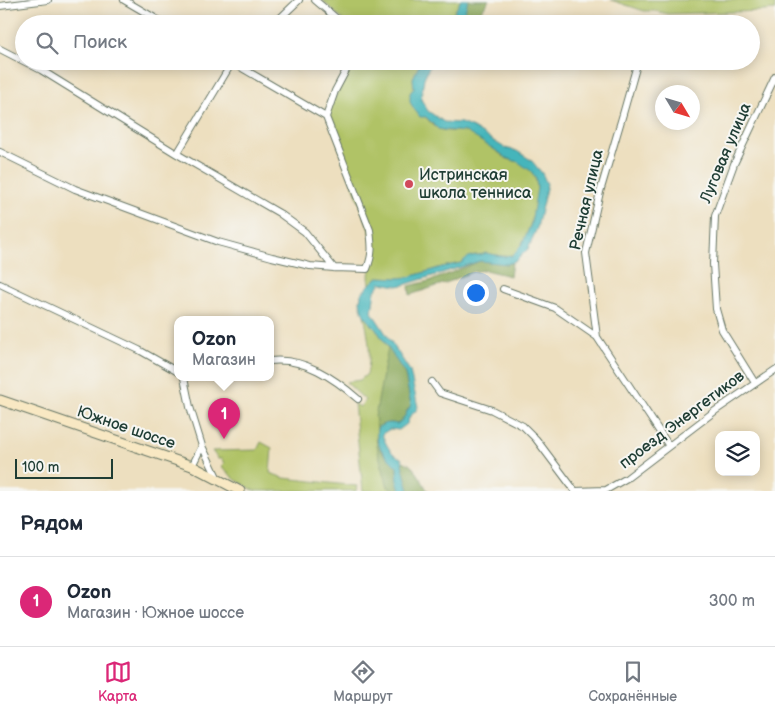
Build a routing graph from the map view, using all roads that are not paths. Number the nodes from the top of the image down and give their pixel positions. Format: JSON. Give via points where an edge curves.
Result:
{"nodes":[{"id":1,"x":48,"y":0,"type":"edge"},
{"id":2,"x":124,"y":0,"type":"edge"},
{"id":3,"x":299,"y":0,"type":"edge"},
{"id":4,"x":315,"y":0,"type":"edge"},
{"id":5,"x":0,"y":6,"type":"edge"},
{"id":6,"x":150,"y":15,"type":"edge"},
{"id":7,"x":283,"y":15,"type":"edge"},
{"id":8,"x":332,"y":15,"type":"edge"},
{"id":9,"x":0,"y":49,"type":"edge"},
{"id":10,"x":15,"y":57,"type":"edge"},
{"id":11,"x":40,"y":70,"type":"edge"},
{"id":12,"x":227,"y":70,"type":"edge"},
{"id":13,"x":246,"y":70,"type":"edge"},
{"id":14,"x":346,"y":70,"type":"edge"},
{"id":15,"x":636,"y":70,"type":"edge"},
{"id":16,"x":775,"y":77,"type":"edge"},
{"id":17,"x":326,"y":117,"type":"junction"},
{"id":18,"x":0,"y":152,"type":"edge"},
{"id":19,"x":177,"y":154,"type":"junction"},
{"id":20,"x":334,"y":268,"type":"junction"},
{"id":21,"x":0,"y":284,"type":"edge"},
{"id":22,"x":503,"y":289,"type":"dead end"},
{"id":23,"x":597,"y":337,"type":"junction"},
{"id":24,"x":274,"y":362,"type":"edge"},
{"id":25,"x":174,"y":370,"type":"edge"},
{"id":26,"x":775,"y":370,"type":"edge"},
{"id":27,"x":185,"y":381,"type":"edge"},
{"id":28,"x":432,"y":382,"type":"dead end"},
{"id":29,"x":755,"y":383,"type":"junction"},
{"id":30,"x":358,"y":399,"type":"dead end"},
{"id":31,"x":0,"y":400,"type":"edge"},
{"id":32,"x":202,"y":446,"type":"junction"},
{"id":33,"x":669,"y":446,"type":"junction"},
{"id":34,"x":192,"y":466,"type":"junction"},
{"id":35,"x":218,"y":480,"type":"junction"},
{"id":36,"x":606,"y":490,"type":"edge"},
{"id":37,"x":240,"y":491,"type":"edge"},
{"id":38,"x":575,"y":491,"type":"edge"}],
"edges":[{"from":1,"to":5,"type":"street"},
{"from":2,"to":6,"type":"street"},
{"from":3,"to":7,"type":"street"},
{"from":4,"to":8,"type":"street"},
{"from":9,"to":10,"type":"street"},
{"from":11,"to":19,"type":"street"},
{"from":12,"to":19,"type":"street"},
{"from":13,"to":17,"type":"street"},
{"from":14,"to":17,"type":"street"},
{"from":15,"to":23,"type":"street","name":"Речная улица","via":[[586,253]]},
{"from":16,"to":29,"type":"street","name":"Луговая улица","via":[[734,164],[715,216],[713,264],[716,309],[722,330]]},
{"from":17,"to":20,"type":"street","via":[[370,230],[372,245],[367,269]]},
{"from":18,"to":20,"type":"street","via":[[75,189],[218,242],[310,266]]},
{"from":19,"to":20,"type":"street","via":[[279,213],[305,232]]},
{"from":21,"to":25,"type":"street"},
{"from":22,"to":23,"type":"street","via":[[555,308]]},
{"from":23,"to":33,"type":"street","name":"Речная улица"},
{"from":24,"to":30,"type":"street","via":[[288,361],[311,367]]},
{"from":26,"to":29,"type":"street","name":"проезд Энергетиков"},
{"from":27,"to":32,"type":"street"},
{"from":28,"to":38,"type":"street","via":[[440,393],[492,410],[523,426]]},
{"from":29,"to":33,"type":"street","name":"проезд Энергетиков"},
{"from":31,"to":34,"type":"main road","name":"Южное шоссе"},
{"from":32,"to":34,"type":"street"},
{"from":32,"to":35,"type":"street"},
{"from":33,"to":36,"type":"street","name":"проезд Энергетиков","via":[[628,478]]},
{"from":34,"to":35,"type":"main road","name":"Южное шоссе"},
{"from":35,"to":37,"type":"main road","name":"Южное шоссе"},
{"from":36,"to":38,"type":"street","name":"проезд Энергетиков"}]}
